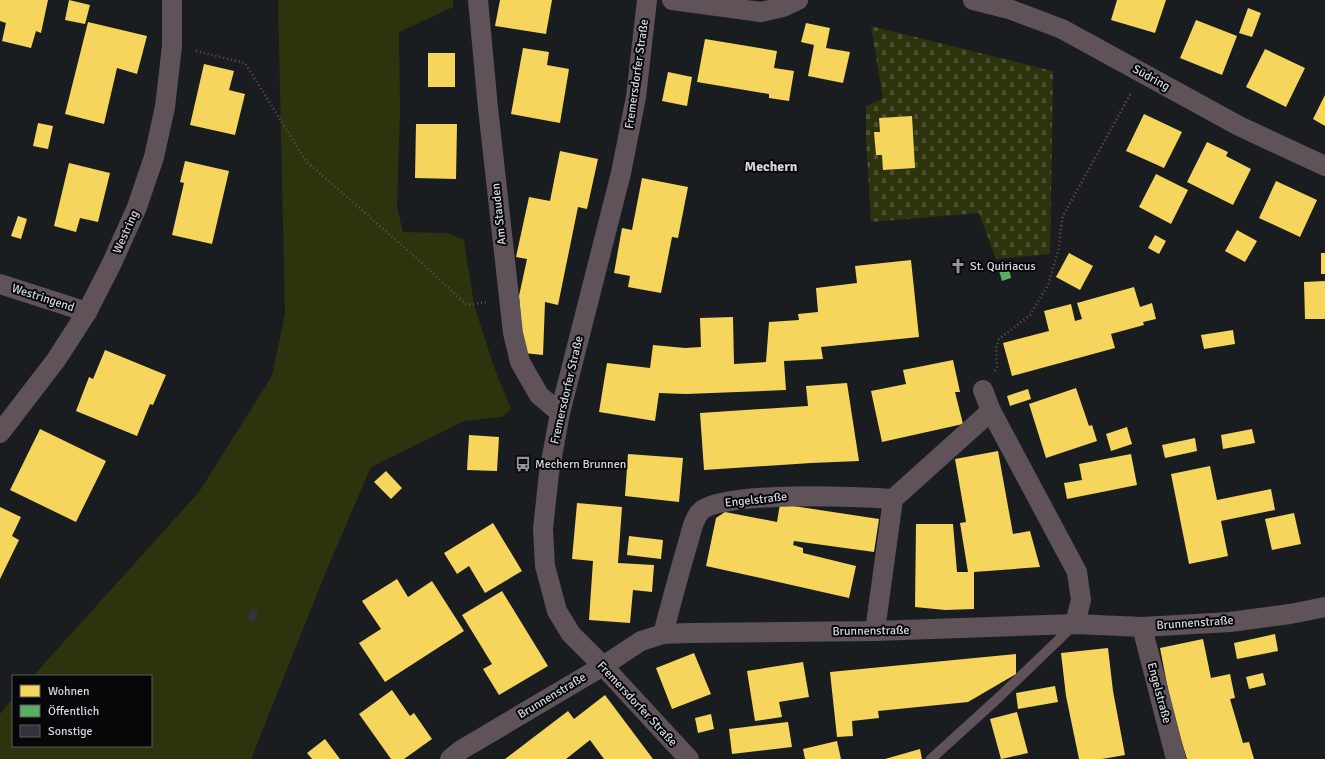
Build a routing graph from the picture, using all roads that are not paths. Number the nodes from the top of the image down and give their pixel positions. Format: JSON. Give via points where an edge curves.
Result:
{"nodes":[{"id":1,"x":171,"y":0,"type":"edge"},
{"id":2,"x":478,"y":0,"type":"edge"},
{"id":3,"x":647,"y":0,"type":"edge"},
{"id":4,"x":672,"y":0,"type":"edge"},
{"id":5,"x":798,"y":0,"type":"edge"},
{"id":6,"x":973,"y":0,"type":"edge"},
{"id":7,"x":1325,"y":166,"type":"edge"},
{"id":8,"x":0,"y":284,"type":"edge"},
{"id":9,"x":87,"y":312,"type":"junction"},
{"id":10,"x":983,"y":390,"type":"road end"},
{"id":11,"x":991,"y":411,"type":"junction"},
{"id":12,"x":560,"y":413,"type":"junction"},
{"id":13,"x":0,"y":433,"type":"edge"},
{"id":14,"x":893,"y":499,"type":"junction"},
{"id":15,"x":1325,"y":607,"type":"edge"},
{"id":16,"x":1075,"y":624,"type":"junction"},
{"id":17,"x":1142,"y":627,"type":"junction"},
{"id":18,"x":875,"y":631,"type":"junction"},
{"id":19,"x":663,"y":634,"type":"junction"},
{"id":20,"x":603,"y":666,"type":"junction"},
{"id":21,"x":450,"y":759,"type":"edge"},
{"id":22,"x":689,"y":759,"type":"edge"},
{"id":23,"x":931,"y":759,"type":"edge"},
{"id":24,"x":1176,"y":759,"type":"edge"}],
"edges":[{"from":1,"to":9,"type":"street","name":"Westring","via":[[172,46],[165,107],[154,157],[137,207]]},
{"from":2,"to":12,"type":"street","name":"Am Stauden","via":[[513,333],[520,362],[540,395]]},
{"from":3,"to":12,"type":"street","name":"Fremersdorfer Straße","via":[[636,97],[621,173]]},
{"from":4,"to":5,"type":"street","via":[[761,12],[783,7]]},
{"from":6,"to":7,"type":"street","name":"Südring","via":[[1009,9],[1062,29],[1239,126]]},
{"from":8,"to":9,"type":"street","name":"Westringend"},
{"from":9,"to":13,"type":"street","name":"Westring","via":[[56,360]]},
{"from":10,"to":11,"type":"street"},
{"from":11,"to":14,"type":"street"},
{"from":11,"to":16,"type":"street","via":[[1077,572],[1080,600]]},
{"from":12,"to":20,"type":"street","name":"Fremersdorfer Straße","via":[[549,473],[543,529],[545,566],[557,611],[571,634]]},
{"from":14,"to":18,"type":"street"},
{"from":14,"to":19,"type":"street","name":"Engelstraße","via":[[786,496],[741,500],[714,505],[701,511],[695,521]]},
{"from":15,"to":17,"type":"street","name":"Brunnenstraße","via":[[1230,622]]},
{"from":16,"to":17,"type":"street","name":"Brunnenstraße"},
{"from":16,"to":18,"type":"street","name":"Brunnenstraße"},
{"from":16,"to":23,"type":"lane"},
{"from":17,"to":24,"type":"street","name":"Engelstraße"},
{"from":18,"to":19,"type":"street","name":"Brunnenstraße"},
{"from":19,"to":20,"type":"street","name":"Brunnenstraße","via":[[641,641]]},
{"from":20,"to":21,"type":"street","name":"Brunnenstraße"},
{"from":20,"to":22,"type":"street","name":"Fremersdorfer Straße"}]}
